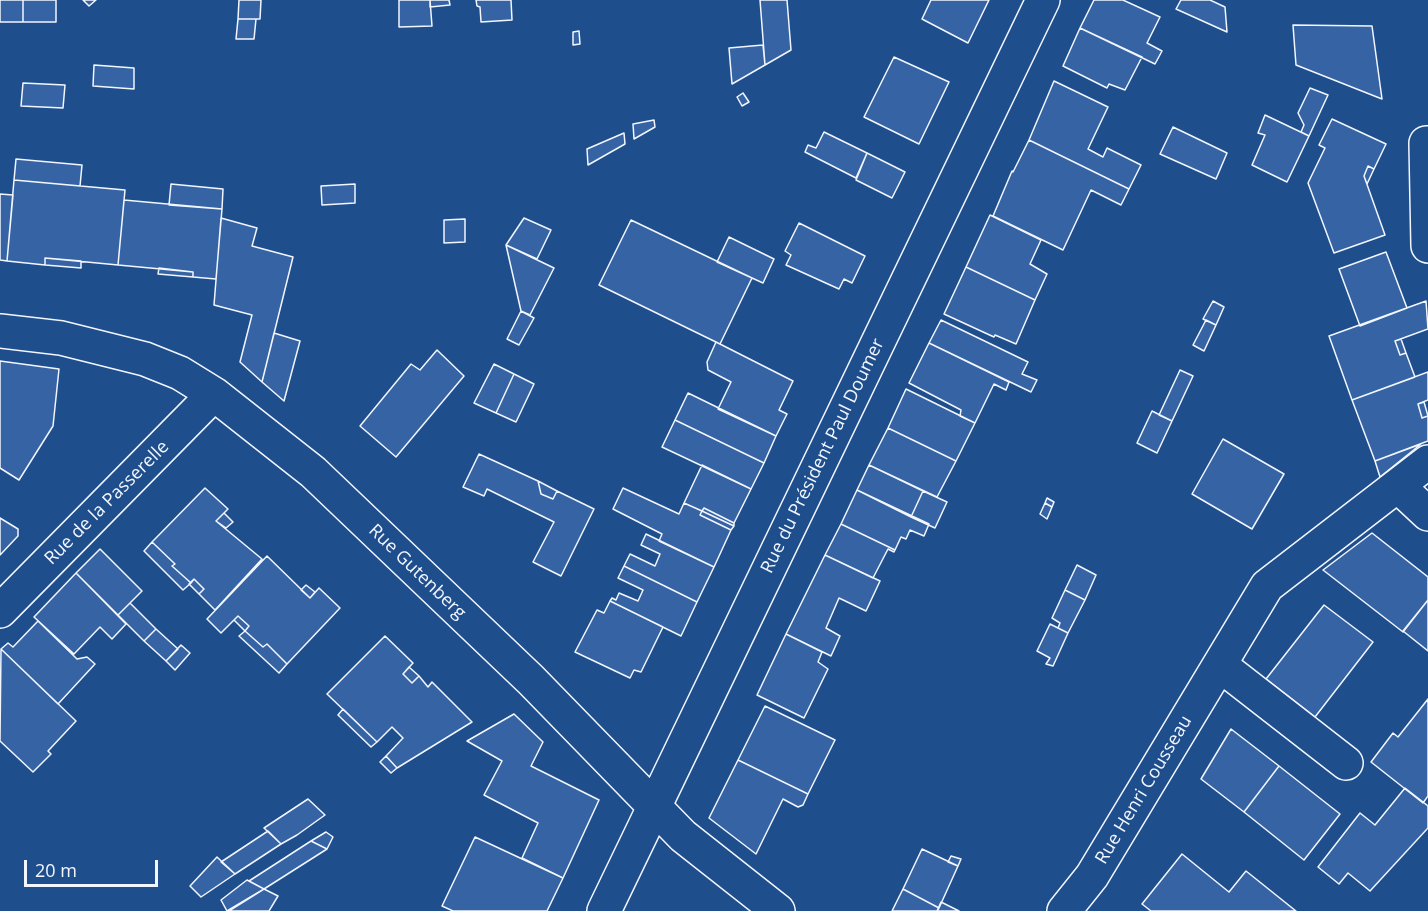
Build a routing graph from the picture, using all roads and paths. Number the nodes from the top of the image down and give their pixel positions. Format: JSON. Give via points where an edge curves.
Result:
{"nodes":[{"id":1,"x":1043,"y":0,"type":"edge"},
{"id":2,"x":1426,"y":143,"type":"dead end"},
{"id":3,"x":1428,"y":246,"type":"edge"},
{"id":4,"x":0,"y":331,"type":"edge"},
{"id":5,"x":214,"y":394,"type":"junction"},
{"id":6,"x":1428,"y":462,"type":"edge"},
{"id":7,"x":1398,"y":486,"type":"junction"},
{"id":8,"x":1428,"y":514,"type":"edge"},
{"id":9,"x":0,"y":611,"type":"edge"},
{"id":10,"x":1220,"y":665,"type":"junction"},
{"id":11,"x":1346,"y":763,"type":"dead end"},
{"id":12,"x":654,"y":806,"type":"junction"},
{"id":13,"x":604,"y":911,"type":"edge"},
{"id":14,"x":778,"y":911,"type":"edge"},
{"id":15,"x":1064,"y":911,"type":"edge"}],
"edges":[{"from":1,"to":12,"type":"street","name":"Rue du Président Paul Doumer"},
{"from":2,"to":3,"type":"street"},
{"from":4,"to":5,"type":"street","name":"Rue Gutenberg","via":[[61,338],[145,359],[180,373]]},
{"from":5,"to":9,"type":"street","name":"Rue de la Passerelle"},
{"from":5,"to":12,"type":"street","name":"Rue Gutenberg","via":[[314,472],[531,680]]},
{"from":6,"to":7,"type":"street","name":"Rue Henri Cousseau"},
{"from":7,"to":8,"type":"street"},
{"from":7,"to":10,"type":"street","name":"Rue Henri Cousseau","via":[[1267,586]]},
{"from":10,"to":11,"type":"street"},
{"from":10,"to":15,"type":"street","name":"Rue Henri Cousseau","via":[[1092,876]]},
{"from":12,"to":13,"type":"street","name":"Rue du Président Paul Doumer"},
{"from":12,"to":14,"type":"street","name":"Rue Gutenberg","via":[[683,837]]}]}
